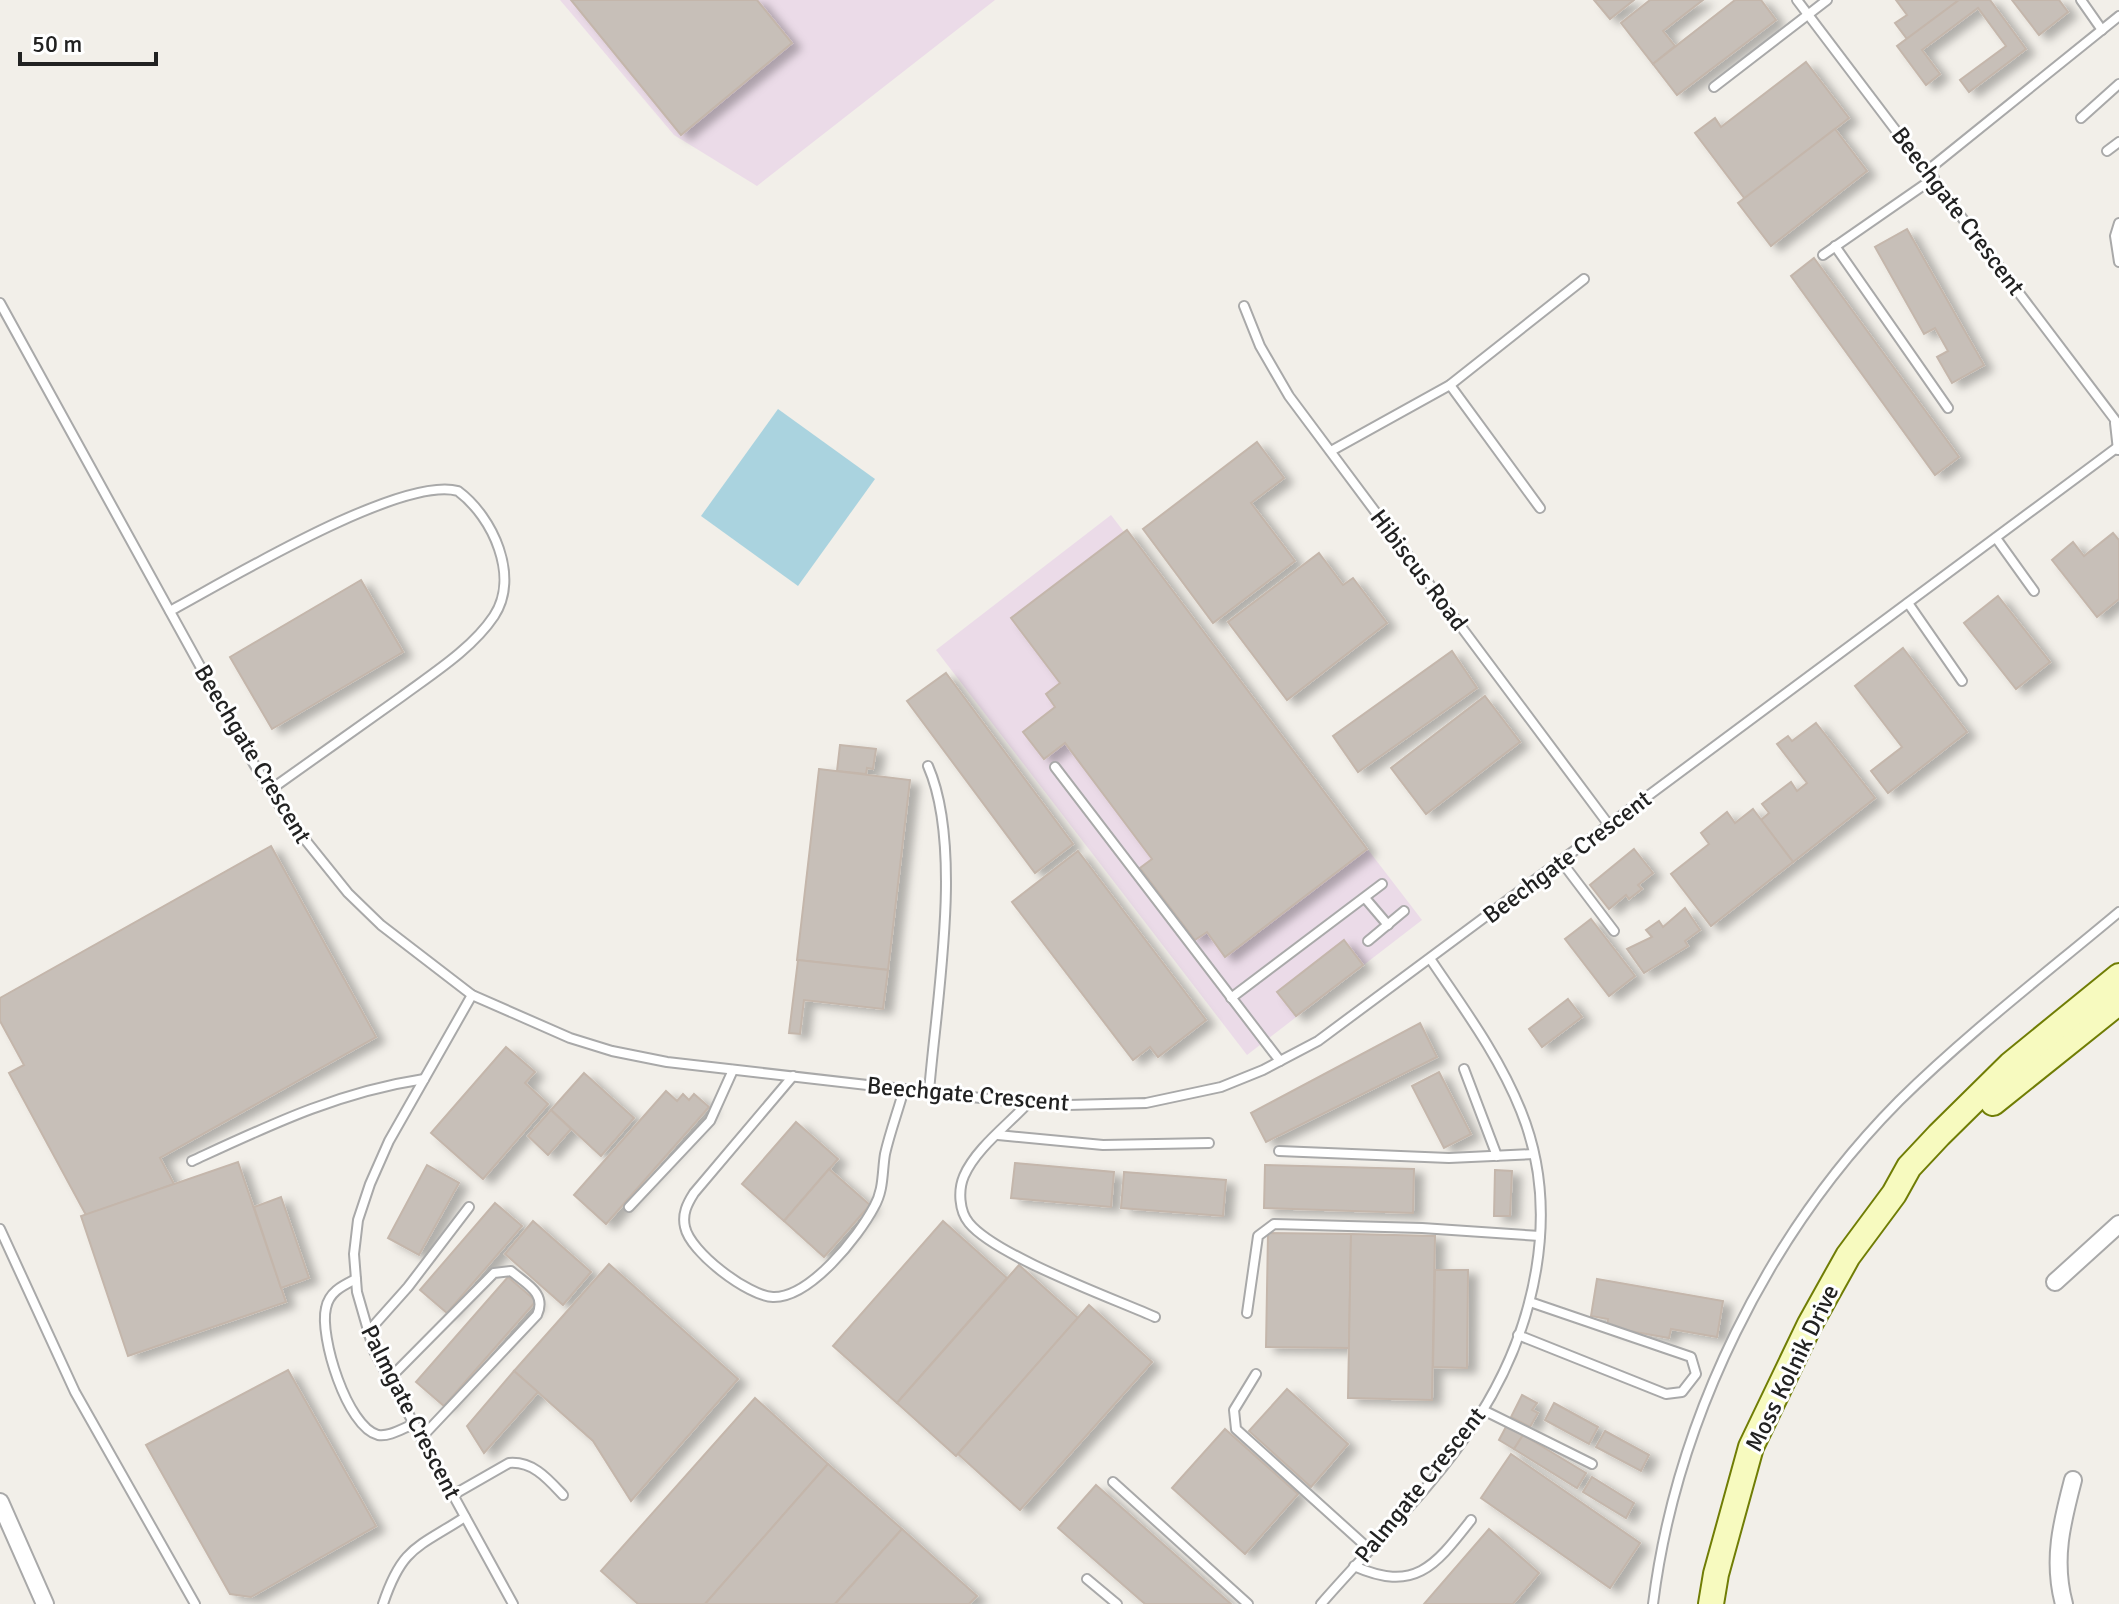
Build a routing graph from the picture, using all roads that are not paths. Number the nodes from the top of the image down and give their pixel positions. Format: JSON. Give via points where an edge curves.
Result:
{"nodes":[{"id":1,"x":1797,"y":0,"type":"edge"},
{"id":2,"x":1827,"y":0,"type":"edge"},
{"id":3,"x":2081,"y":0,"type":"edge"},
{"id":4,"x":1808,"y":14,"type":"junction"},
{"id":5,"x":2119,"y":16,"type":"edge"},
{"id":6,"x":2102,"y":30,"type":"junction"},
{"id":7,"x":2119,"y":84,"type":"edge"},
{"id":8,"x":1714,"y":87,"type":"dead end"},
{"id":9,"x":2081,"y":118,"type":"dead end"},
{"id":10,"x":2119,"y":142,"type":"edge"},
{"id":11,"x":2107,"y":151,"type":"dead end"},
{"id":12,"x":1931,"y":174,"type":"junction"},
{"id":13,"x":2119,"y":223,"type":"edge"},
{"id":14,"x":1835,"y":246,"type":"junction"},
{"id":15,"x":1823,"y":255,"type":"dead end"},
{"id":16,"x":2119,"y":262,"type":"edge"},
{"id":17,"x":1584,"y":279,"type":"dead end"},
{"id":18,"x":0,"y":303,"type":"edge"},
{"id":19,"x":1244,"y":306,"type":"dead end"},
{"id":20,"x":1450,"y":385,"type":"junction"},
{"id":21,"x":1948,"y":408,"type":"dead end"},
{"id":22,"x":2117,"y":424,"type":"edge"},
{"id":23,"x":2118,"y":449,"type":"edge"},
{"id":24,"x":1331,"y":451,"type":"junction"},
{"id":25,"x":1540,"y":508,"type":"dead end"},
{"id":26,"x":1996,"y":538,"type":"junction"},
{"id":27,"x":2034,"y":591,"type":"dead end"},
{"id":28,"x":1908,"y":603,"type":"junction"},
{"id":29,"x":170,"y":611,"type":"junction"},
{"id":30,"x":1962,"y":681,"type":"dead end"},
{"id":31,"x":928,"y":766,"type":"dead end"},
{"id":32,"x":1055,"y":767,"type":"dead end"},
{"id":33,"x":270,"y":790,"type":"junction"},
{"id":34,"x":1609,"y":825,"type":"junction"},
{"id":35,"x":1561,"y":861,"type":"junction"},
{"id":36,"x":1382,"y":884,"type":"dead end"},
{"id":37,"x":1365,"y":898,"type":"junction"},
{"id":38,"x":1404,"y":911,"type":"dead end"},
{"id":39,"x":2119,"y":912,"type":"edge"},
{"id":40,"x":1388,"y":925,"type":"junction"},
{"id":41,"x":1614,"y":931,"type":"dead end"},
{"id":42,"x":1368,"y":941,"type":"dead end"},
{"id":43,"x":1431,"y":960,"type":"junction"},
{"id":44,"x":2119,"y":976,"type":"edge"},
{"id":45,"x":472,"y":995,"type":"junction"},
{"id":46,"x":1231,"y":998,"type":"junction"},
{"id":47,"x":2119,"y":1002,"type":"edge"},
{"id":48,"x":1280,"y":1061,"type":"junction"},
{"id":49,"x":1464,"y":1069,"type":"dead end"},
{"id":50,"x":733,"y":1070,"type":"junction"},
{"id":51,"x":793,"y":1076,"type":"junction"},
{"id":52,"x":424,"y":1079,"type":"junction"},
{"id":53,"x":904,"y":1089,"type":"junction"},
{"id":54,"x":929,"y":1092,"type":"junction"},
{"id":55,"x":1029,"y":1102,"type":"junction"},
{"id":56,"x":998,"y":1135,"type":"junction"},
{"id":57,"x":1209,"y":1143,"type":"dead end"},
{"id":58,"x":1279,"y":1151,"type":"dead end"},
{"id":59,"x":1534,"y":1154,"type":"junction"},
{"id":60,"x":1497,"y":1156,"type":"junction"},
{"id":61,"x":192,"y":1161,"type":"dead end"},
{"id":62,"x":1894,"y":1194,"type":"junction"},
{"id":63,"x":469,"y":1207,"type":"dead end"},
{"id":64,"x":629,"y":1207,"type":"dead end"},
{"id":65,"x":2119,"y":1224,"type":"edge"},
{"id":66,"x":0,"y":1229,"type":"edge"},
{"id":67,"x":1540,"y":1236,"type":"junction"},
{"id":68,"x":356,"y":1279,"type":"junction"},
{"id":69,"x":2055,"y":1282,"type":"dead end"},
{"id":70,"x":1530,"y":1302,"type":"junction"},
{"id":71,"x":1247,"y":1313,"type":"dead end"},
{"id":72,"x":1155,"y":1317,"type":"dead end"},
{"id":73,"x":367,"y":1333,"type":"junction"},
{"id":74,"x":1518,"y":1335,"type":"junction"},
{"id":75,"x":1256,"y":1374,"type":"dead end"},
{"id":76,"x":389,"y":1379,"type":"junction"},
{"id":77,"x":1483,"y":1410,"type":"junction"},
{"id":78,"x":414,"y":1424,"type":"junction"},
{"id":79,"x":421,"y":1438,"type":"junction"},
{"id":80,"x":1592,"y":1464,"type":"dead end"},
{"id":81,"x":2073,"y":1480,"type":"dead end"},
{"id":82,"x":1113,"y":1482,"type":"dead end"},
{"id":83,"x":453,"y":1495,"type":"junction"},
{"id":84,"x":563,"y":1495,"type":"dead end"},
{"id":85,"x":0,"y":1502,"type":"edge"},
{"id":86,"x":465,"y":1517,"type":"junction"},
{"id":87,"x":1471,"y":1520,"type":"dead end"},
{"id":88,"x":1369,"y":1549,"type":"junction"},
{"id":89,"x":1354,"y":1566,"type":"junction"},
{"id":90,"x":1087,"y":1579,"type":"dead end"},
{"id":91,"x":45,"y":1604,"type":"edge"},
{"id":92,"x":195,"y":1604,"type":"edge"},
{"id":93,"x":383,"y":1604,"type":"edge"},
{"id":94,"x":513,"y":1604,"type":"edge"},
{"id":95,"x":1117,"y":1604,"type":"edge"},
{"id":96,"x":1248,"y":1604,"type":"edge"},
{"id":97,"x":1321,"y":1604,"type":"edge"},
{"id":98,"x":1653,"y":1604,"type":"edge"},
{"id":99,"x":1711,"y":1604,"type":"edge"},
{"id":100,"x":2064,"y":1604,"type":"edge"}],
"edges":[{"from":1,"to":4,"type":"lane","name":"Beechgate Crescent"},
{"from":2,"to":4,"type":"lane"},
{"from":3,"to":6,"type":"lane"},
{"from":4,"to":8,"type":"lane"},
{"from":4,"to":12,"type":"lane","name":"Beechgate Crescent"},
{"from":5,"to":6,"type":"lane"},
{"from":6,"to":12,"type":"lane"},
{"from":7,"to":9,"type":"lane"},
{"from":10,"to":11,"type":"lane"},
{"from":12,"to":14,"type":"lane"},
{"from":12,"to":22,"type":"lane","name":"Beechgate Crescent"},
{"from":13,"to":16,"type":"lane"},
{"from":14,"to":15,"type":"lane"},
{"from":14,"to":21,"type":"lane"},
{"from":17,"to":20,"type":"lane"},
{"from":18,"to":29,"type":"lane","name":"Beechgate Crescent"},
{"from":19,"to":24,"type":"lane","name":"Hibiscus Road","via":[[1270,367]]},
{"from":20,"to":24,"type":"lane"},
{"from":20,"to":25,"type":"lane"},
{"from":22,"to":23,"type":"lane","name":"Beechgate Crescent"},
{"from":23,"to":26,"type":"lane","name":"Beechgate Crescent"},
{"from":24,"to":34,"type":"lane","name":"Hibiscus Road"},
{"from":26,"to":27,"type":"lane"},
{"from":26,"to":28,"type":"lane","name":"Beechgate Crescent"},
{"from":28,"to":30,"type":"lane"},
{"from":28,"to":34,"type":"lane","name":"Beechgate Crescent"},
{"from":29,"to":33,"type":"lane","name":"Beechgate Crescent"},
{"from":29,"to":33,"type":"lane","via":[[301,542],[418,492],[458,491],[492,533],[503,565],[503,596],[477,636]]},
{"from":31,"to":54,"type":"lane","via":[[943,814],[946,858]]},
{"from":32,"to":46,"type":"lane"},
{"from":33,"to":45,"type":"lane","name":"Beechgate Crescent","via":[[316,858],[348,893]]},
{"from":34,"to":35,"type":"lane","name":"Beechgate Crescent"},
{"from":35,"to":41,"type":"lane"},
{"from":35,"to":43,"type":"lane","name":"Beechgate Crescent"},
{"from":36,"to":37,"type":"lane"},
{"from":37,"to":40,"type":"lane"},
{"from":37,"to":46,"type":"lane"},
{"from":38,"to":40,"type":"lane"},
{"from":39,"to":98,"type":"lane","via":[[1898,1102],[1769,1267],[1694,1433],[1674,1498]]},
{"from":40,"to":42,"type":"lane"},
{"from":43,"to":48,"type":"lane","name":"Beechgate Crescent","via":[[1318,1041]]},
{"from":43,"to":59,"type":"lane","name":"Palmgate Crescent","via":[[1491,1049],[1522,1112]]},
{"from":44,"to":62,"type":"main road","name":"Moss Kolnik Drive","via":[[2011,1064],[1909,1167]]},
{"from":45,"to":50,"type":"lane","name":"Beechgate Crescent","via":[[536,1025],[612,1051]]},
{"from":45,"to":52,"type":"lane","name":"Palmgate Crescent"},
{"from":46,"to":48,"type":"lane"},
{"from":47,"to":62,"type":"main road","name":"Moss Kolnik Drive","via":[[1997,1098],[1916,1179]]},
{"from":48,"to":55,"type":"lane","name":"Beechgate Crescent","via":[[1221,1087],[1181,1097],[1109,1106]]},
{"from":49,"to":60,"type":"lane"},
{"from":50,"to":51,"type":"lane","name":"Beechgate Crescent"},
{"from":50,"to":64,"type":"lane","via":[[710,1121]]},
{"from":51,"to":53,"type":"lane","name":"Beechgate Crescent"},
{"from":51,"to":53,"type":"lane","via":[[694,1193],[685,1215],[686,1232],[698,1249],[747,1289],[773,1297],[793,1293],[819,1275],[873,1209]]},
{"from":52,"to":61,"type":"lane","via":[[368,1088],[324,1103]]},
{"from":52,"to":68,"type":"lane","name":"Palmgate Crescent","via":[[370,1184],[358,1220]]},
{"from":53,"to":54,"type":"lane","name":"Beechgate Crescent"},
{"from":54,"to":55,"type":"lane","name":"Beechgate Crescent"},
{"from":55,"to":56,"type":"lane"},
{"from":56,"to":57,"type":"lane","via":[[1103,1145]]},
{"from":56,"to":72,"type":"lane","via":[[963,1178],[967,1222],[1036,1265]]},
{"from":58,"to":60,"type":"lane"},
{"from":59,"to":60,"type":"lane"},
{"from":59,"to":67,"type":"lane","name":"Palmgate Crescent"},
{"from":62,"to":99,"type":"main road","name":"Moss Kolnik Drive","via":[[1840,1269],[1751,1447]]},
{"from":63,"to":73,"type":"lane"},
{"from":65,"to":69,"type":"street"},
{"from":66,"to":92,"type":"lane","via":[[69,1380]]},
{"from":67,"to":70,"type":"lane","name":"Palmgate Crescent"},
{"from":67,"to":71,"type":"lane","via":[[1274,1224],[1258,1236]]},
{"from":68,"to":73,"type":"lane","name":"Palmgate Crescent"},
{"from":68,"to":78,"type":"lane","via":[[338,1288],[326,1308],[329,1348],[344,1395],[360,1422],[377,1435]]},
{"from":70,"to":74,"type":"lane","name":"Palmgate Crescent"},
{"from":70,"to":74,"type":"lane","via":[[1691,1357],[1696,1374],[1682,1392],[1666,1394]]},
{"from":73,"to":76,"type":"lane","name":"Palmgate Crescent"},
{"from":74,"to":77,"type":"lane","name":"Palmgate Crescent"},
{"from":75,"to":88,"type":"lane","via":[[1234,1410],[1236,1429]]},
{"from":76,"to":78,"type":"lane","name":"Palmgate Crescent"},
{"from":76,"to":79,"type":"lane","via":[[494,1273],[511,1271],[537,1293],[537,1315]]},
{"from":77,"to":80,"type":"lane"},
{"from":77,"to":88,"type":"lane","name":"Palmgate Crescent"},
{"from":78,"to":79,"type":"lane","name":"Palmgate Crescent"},
{"from":79,"to":83,"type":"lane","name":"Palmgate Crescent"},
{"from":81,"to":100,"type":"street","via":[[2058,1549]]},
{"from":82,"to":96,"type":"lane"},
{"from":83,"to":84,"type":"lane","via":[[519,1462],[538,1471]]},
{"from":83,"to":86,"type":"lane","name":"Palmgate Crescent"},
{"from":85,"to":91,"type":"street"},
{"from":86,"to":93,"type":"lane","via":[[404,1556]]},
{"from":86,"to":94,"type":"lane","name":"Palmgate Crescent"},
{"from":87,"to":89,"type":"lane","via":[[1438,1562],[1411,1576],[1378,1577]]},
{"from":88,"to":89,"type":"lane","name":"Palmgate Crescent"},
{"from":89,"to":97,"type":"lane","name":"Palmgate Crescent"},
{"from":90,"to":95,"type":"lane"}]}
